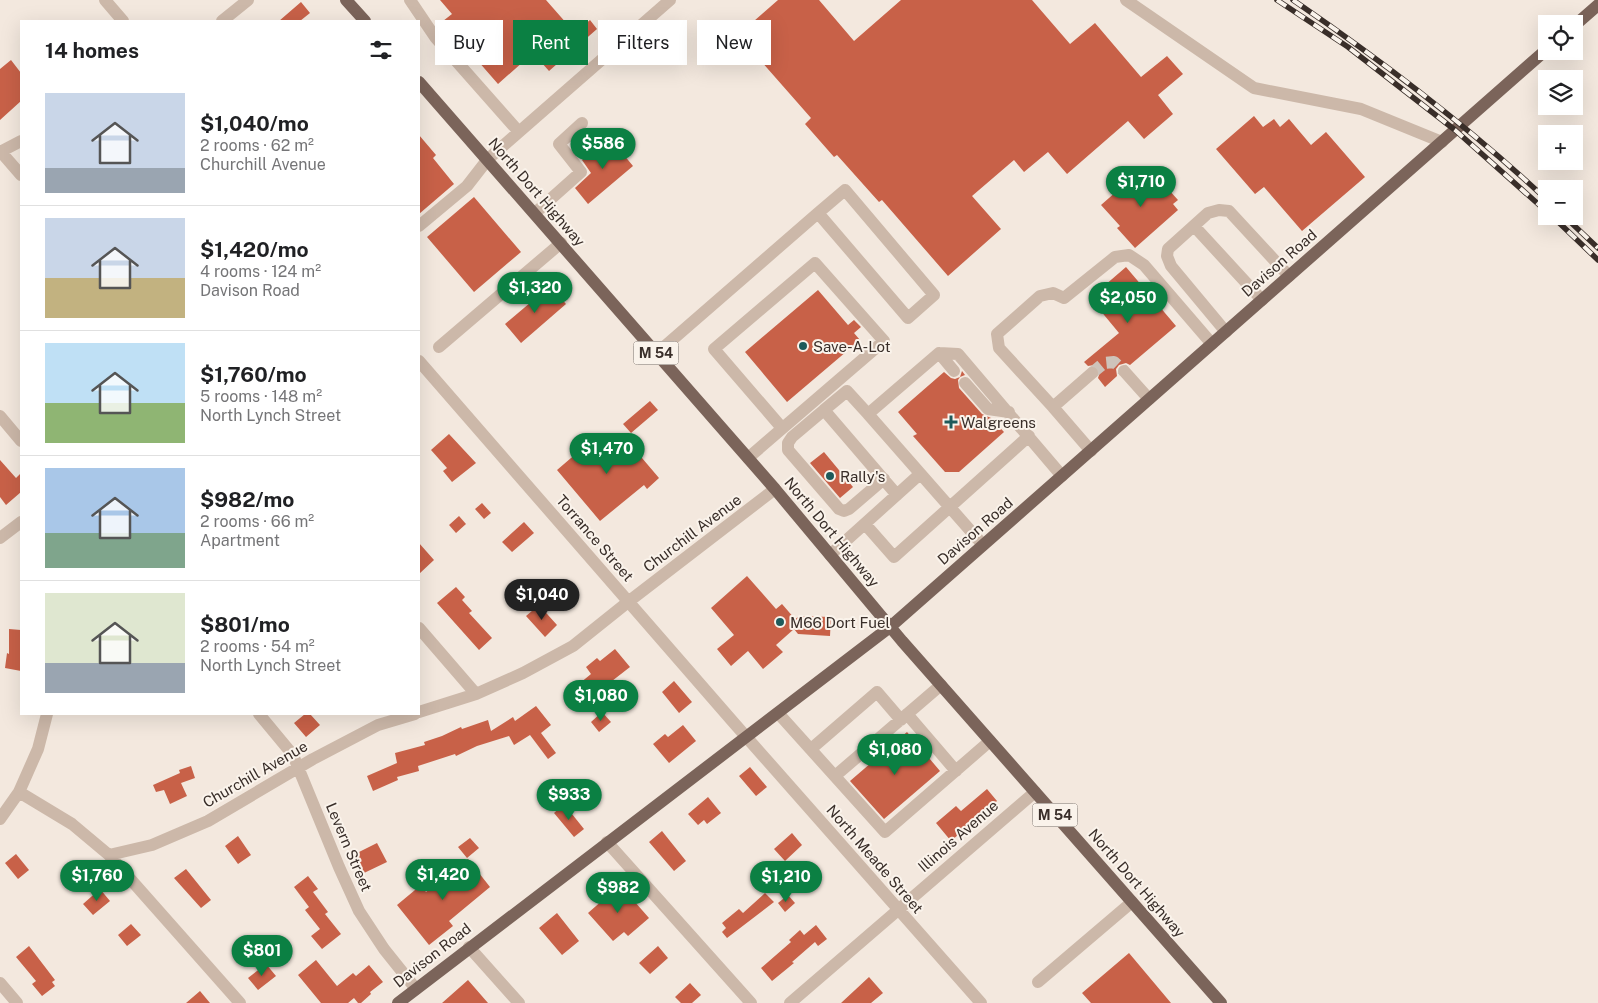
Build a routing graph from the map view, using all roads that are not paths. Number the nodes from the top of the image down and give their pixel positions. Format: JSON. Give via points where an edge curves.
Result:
{"nodes":[{"id":1,"x":105,"y":0,"type":"edge"},
{"id":2,"x":248,"y":0,"type":"edge"},
{"id":3,"x":346,"y":0,"type":"edge"},
{"id":4,"x":410,"y":0,"type":"edge"},
{"id":5,"x":670,"y":0,"type":"edge"},
{"id":6,"x":1126,"y":0,"type":"edge"},
{"id":7,"x":1598,"y":5,"type":"edge"},
{"id":8,"x":1583,"y":18,"type":"edge"},
{"id":9,"x":122,"y":20,"type":"edge"},
{"id":10,"x":223,"y":20,"type":"edge"},
{"id":11,"x":364,"y":20,"type":"edge"},
{"id":12,"x":1538,"y":57,"type":"edge"},
{"id":13,"x":420,"y":83,"type":"edge"},
{"id":14,"x":582,"y":122,"type":"dead end"},
{"id":15,"x":519,"y":132,"type":"junction"},
{"id":16,"x":20,"y":141,"type":"edge"},
{"id":17,"x":1442,"y":142,"type":"junction"},
{"id":18,"x":0,"y":151,"type":"edge"},
{"id":19,"x":488,"y":159,"type":"junction"},
{"id":20,"x":20,"y":174,"type":"edge"},
{"id":21,"x":535,"y":213,"type":"junction"},
{"id":22,"x":818,"y":213,"type":"junction"},
{"id":23,"x":420,"y":225,"type":"edge"},
{"id":24,"x":1194,"y":226,"type":"junction"},
{"id":25,"x":561,"y":243,"type":"junction"},
{"id":26,"x":1289,"y":276,"type":"junction"},
{"id":27,"x":1262,"y":300,"type":"junction"},
{"id":28,"x":1226,"y":332,"type":"junction"},
{"id":29,"x":1212,"y":344,"type":"junction"},
{"id":30,"x":439,"y":347,"type":"dead end"},
{"id":31,"x":657,"y":353,"type":"junction"},
{"id":32,"x":939,"y":353,"type":"junction"},
{"id":33,"x":420,"y":362,"type":"edge"},
{"id":34,"x":954,"y":371,"type":"dead end"},
{"id":35,"x":1124,"y":371,"type":"tunnel mouth"},
{"id":36,"x":1092,"y":373,"type":"tunnel mouth"},
{"id":37,"x":965,"y":383,"type":"dead end"},
{"id":38,"x":1149,"y":399,"type":"junction"},
{"id":39,"x":1054,"y":407,"type":"junction"},
{"id":40,"x":824,"y":410,"type":"junction"},
{"id":41,"x":1009,"y":412,"type":"junction"},
{"id":42,"x":868,"y":414,"type":"junction"},
{"id":43,"x":0,"y":416,"type":"edge"},
{"id":44,"x":782,"y":428,"type":"junction"},
{"id":45,"x":1029,"y":436,"type":"junction"},
{"id":46,"x":20,"y":440,"type":"edge"},
{"id":47,"x":1091,"y":450,"type":"junction"},
{"id":48,"x":748,"y":458,"type":"junction"},
{"id":49,"x":920,"y":474,"type":"junction"},
{"id":50,"x":1062,"y":476,"type":"junction"},
{"id":51,"x":884,"y":479,"type":"junction"},
{"id":52,"x":775,"y":489,"type":"junction"},
{"id":53,"x":897,"y":495,"type":"junction"},
{"id":54,"x":949,"y":507,"type":"junction"},
{"id":55,"x":20,"y":523,"type":"edge"},
{"id":56,"x":864,"y":524,"type":"junction"},
{"id":57,"x":0,"y":538,"type":"edge"},
{"id":58,"x":983,"y":545,"type":"junction"},
{"id":59,"x":830,"y":555,"type":"junction"},
{"id":60,"x":628,"y":602,"type":"junction"},
{"id":61,"x":890,"y":627,"type":"junction"},
{"id":62,"x":420,"y":629,"type":"edge"},
{"id":63,"x":941,"y":685,"type":"junction"},
{"id":64,"x":476,"y":694,"type":"junction"},
{"id":65,"x":420,"y":712,"type":"edge"},
{"id":66,"x":778,"y":713,"type":"junction"},
{"id":67,"x":47,"y":715,"type":"edge"},
{"id":68,"x":261,"y":715,"type":"edge"},
{"id":69,"x":411,"y":715,"type":"edge"},
{"id":70,"x":904,"y":717,"type":"junction"},
{"id":71,"x":745,"y":736,"type":"junction"},
{"id":72,"x":990,"y":741,"type":"junction"},
{"id":73,"x":811,"y":750,"type":"junction"},
{"id":74,"x":298,"y":767,"type":"junction"},
{"id":75,"x":956,"y":770,"type":"junction"},
{"id":76,"x":835,"y":776,"type":"junction"},
{"id":77,"x":19,"y":792,"type":"junction"},
{"id":78,"x":1035,"y":792,"type":"junction"},
{"id":79,"x":0,"y":819,"type":"edge"},
{"id":80,"x":607,"y":842,"type":"junction"},
{"id":81,"x":109,"y":855,"type":"junction"},
{"id":82,"x":1132,"y":902,"type":"junction"},
{"id":83,"x":897,"y":909,"type":"junction"},
{"id":84,"x":469,"y":947,"type":"junction"},
{"id":85,"x":1038,"y":982,"type":"dead end"},
{"id":86,"x":0,"y":983,"type":"edge"},
{"id":87,"x":416,"y":989,"type":"junction"},
{"id":88,"x":17,"y":1003,"type":"edge"},
{"id":89,"x":240,"y":1003,"type":"edge"},
{"id":90,"x":398,"y":1003,"type":"edge"},
{"id":91,"x":519,"y":1003,"type":"edge"},
{"id":92,"x":751,"y":1003,"type":"edge"},
{"id":93,"x":790,"y":1003,"type":"edge"},
{"id":94,"x":981,"y":1003,"type":"edge"},
{"id":95,"x":1221,"y":1003,"type":"edge"}],
"edges":[{"from":1,"to":9,"type":"street"},
{"from":2,"to":10,"type":"street"},
{"from":3,"to":11,"type":"main road"},
{"from":4,"to":15,"type":"street","via":[[435,37]]},
{"from":5,"to":15,"type":"street"},
{"from":6,"to":17,"type":"street","via":[[1254,88],[1361,109]]},
{"from":7,"to":8,"type":"main road"},
{"from":12,"to":17,"type":"main road","name":"Davison Road"},
{"from":13,"to":19,"type":"main road","name":"North Dort Highway","number":"M 54"},
{"from":14,"to":21,"type":"street","via":[[559,144],[581,172]]},
{"from":15,"to":19,"type":"street"},
{"from":16,"to":18,"type":"street"},
{"from":17,"to":26,"type":"main road","name":"Davison Road"},
{"from":18,"to":20,"type":"street"},
{"from":19,"to":21,"type":"main road","name":"North Dort Highway","number":"M 54"},
{"from":19,"to":23,"type":"street","via":[[466,186]]},
{"from":21,"to":25,"type":"main road","name":"North Dort Highway","number":"M 54"},
{"from":22,"to":22,"type":"street","via":[[844,190],[934,295],[908,318]]},
{"from":22,"to":31,"type":"street"},
{"from":24,"to":26,"type":"street","via":[[1208,213],[1229,212]]},
{"from":24,"to":27,"type":"street"},
{"from":24,"to":28,"type":"street","via":[[1168,249],[1167,256],[1171,266]]},
{"from":25,"to":30,"type":"street"},
{"from":25,"to":31,"type":"main road","name":"North Dort Highway","number":"M 54"},
{"from":26,"to":27,"type":"main road","name":"Davison Road"},
{"from":27,"to":28,"type":"main road","name":"Davison Road"},
{"from":28,"to":29,"type":"main road","name":"Davison Road"},
{"from":29,"to":38,"type":"main road","name":"Davison Road"},
{"from":29,"to":39,"type":"street","via":[[1144,265],[1129,255],[1115,257],[1064,298],[1054,293],[1040,296],[997,334],[999,348]]},
{"from":31,"to":48,"type":"main road","name":"North Dort Highway","number":"M 54"},
{"from":32,"to":34,"type":"street"},
{"from":32,"to":41,"type":"street","via":[[958,354]]},
{"from":32,"to":42,"type":"street"},
{"from":33,"to":60,"type":"street","name":"Torrance Street"},
{"from":35,"to":38,"type":"street"},
{"from":36,"to":39,"type":"street"},
{"from":37,"to":41,"type":"street","via":[[988,410]]},
{"from":38,"to":47,"type":"main road","name":"Davison Road"},
{"from":39,"to":47,"type":"street"},
{"from":40,"to":42,"type":"street","via":[[847,390]]},
{"from":40,"to":51,"type":"street"},
{"from":40,"to":51,"type":"street","via":[[792,437],[788,450],[839,509],[849,510]]},
{"from":41,"to":45,"type":"street"},
{"from":42,"to":49,"type":"street"},
{"from":43,"to":46,"type":"street"},
{"from":44,"to":44,"type":"street","via":[[714,350],[814,263],[884,341]]},
{"from":44,"to":48,"type":"street"},
{"from":45,"to":50,"type":"street"},
{"from":45,"to":54,"type":"street"},
{"from":47,"to":50,"type":"main road","name":"Davison Road"},
{"from":48,"to":52,"type":"main road","name":"North Dort Highway","number":"M 54"},
{"from":49,"to":53,"type":"street"},
{"from":49,"to":54,"type":"street"},
{"from":50,"to":58,"type":"main road","name":"Davison Road"},
{"from":51,"to":53,"type":"street"},
{"from":52,"to":59,"type":"main road","name":"North Dort Highway","number":"M 54"},
{"from":52,"to":60,"type":"street","name":"Churchill Avenue"},
{"from":53,"to":56,"type":"street"},
{"from":54,"to":56,"type":"street","via":[[894,557]]},
{"from":54,"to":58,"type":"street"},
{"from":55,"to":57,"type":"street"},
{"from":56,"to":59,"type":"street"},
{"from":58,"to":61,"type":"main road","name":"Davison Road"},
{"from":59,"to":61,"type":"main road","name":"North Dort Highway","number":"M 54"},
{"from":60,"to":64,"type":"street","name":"Churchill Avenue","via":[[573,646]]},
{"from":60,"to":71,"type":"street","name":"Torrance Street"},
{"from":61,"to":63,"type":"main road","name":"North Dort Highway","number":"M 54"},
{"from":61,"to":66,"type":"main road","name":"Davison Road"},
{"from":62,"to":64,"type":"street"},
{"from":63,"to":70,"type":"street"},
{"from":63,"to":72,"type":"main road","name":"North Dort Highway","number":"M 54"},
{"from":64,"to":65,"type":"street","name":"Churchill Avenue"},
{"from":66,"to":71,"type":"main road","name":"Davison Road"},
{"from":66,"to":73,"type":"street"},
{"from":67,"to":77,"type":"street","via":[[38,749]]},
{"from":68,"to":74,"type":"street","name":"Levern Street","via":[[293,755]]},
{"from":69,"to":74,"type":"street","name":"Churchill Avenue","via":[[378,725]]},
{"from":70,"to":73,"type":"street","via":[[876,692]]},
{"from":70,"to":75,"type":"street"},
{"from":70,"to":76,"type":"street"},
{"from":71,"to":80,"type":"main road","name":"Davison Road"},
{"from":71,"to":83,"type":"street","name":"North Meade Street"},
{"from":72,"to":75,"type":"street"},
{"from":72,"to":78,"type":"main road","name":"North Dort Highway","number":"M 54"},
{"from":73,"to":76,"type":"street"},
{"from":74,"to":81,"type":"street","name":"Churchill Avenue","via":[[208,821],[152,845]]},
{"from":74,"to":87,"type":"street","name":"Levern Street","via":[[359,912],[384,950]]},
{"from":75,"to":76,"type":"street","via":[[885,832]]},
{"from":77,"to":79,"type":"street"},
{"from":77,"to":81,"type":"street","via":[[72,824]]},
{"from":78,"to":82,"type":"main road","name":"North Dort Highway","number":"M 54"},
{"from":78,"to":83,"type":"street","name":"Illinois Avenue"},
{"from":80,"to":84,"type":"main road","name":"Davison Road"},
{"from":80,"to":92,"type":"street"},
{"from":81,"to":89,"type":"street"},
{"from":82,"to":85,"type":"street"},
{"from":82,"to":95,"type":"main road","name":"North Dort Highway","number":"M 54"},
{"from":83,"to":93,"type":"street","name":"Illinois Avenue"},
{"from":83,"to":94,"type":"street","name":"North Meade Street"},
{"from":84,"to":87,"type":"main road","name":"Davison Road"},
{"from":84,"to":91,"type":"street"},
{"from":86,"to":88,"type":"street"},
{"from":87,"to":90,"type":"main road","name":"Davison Road"}]}
